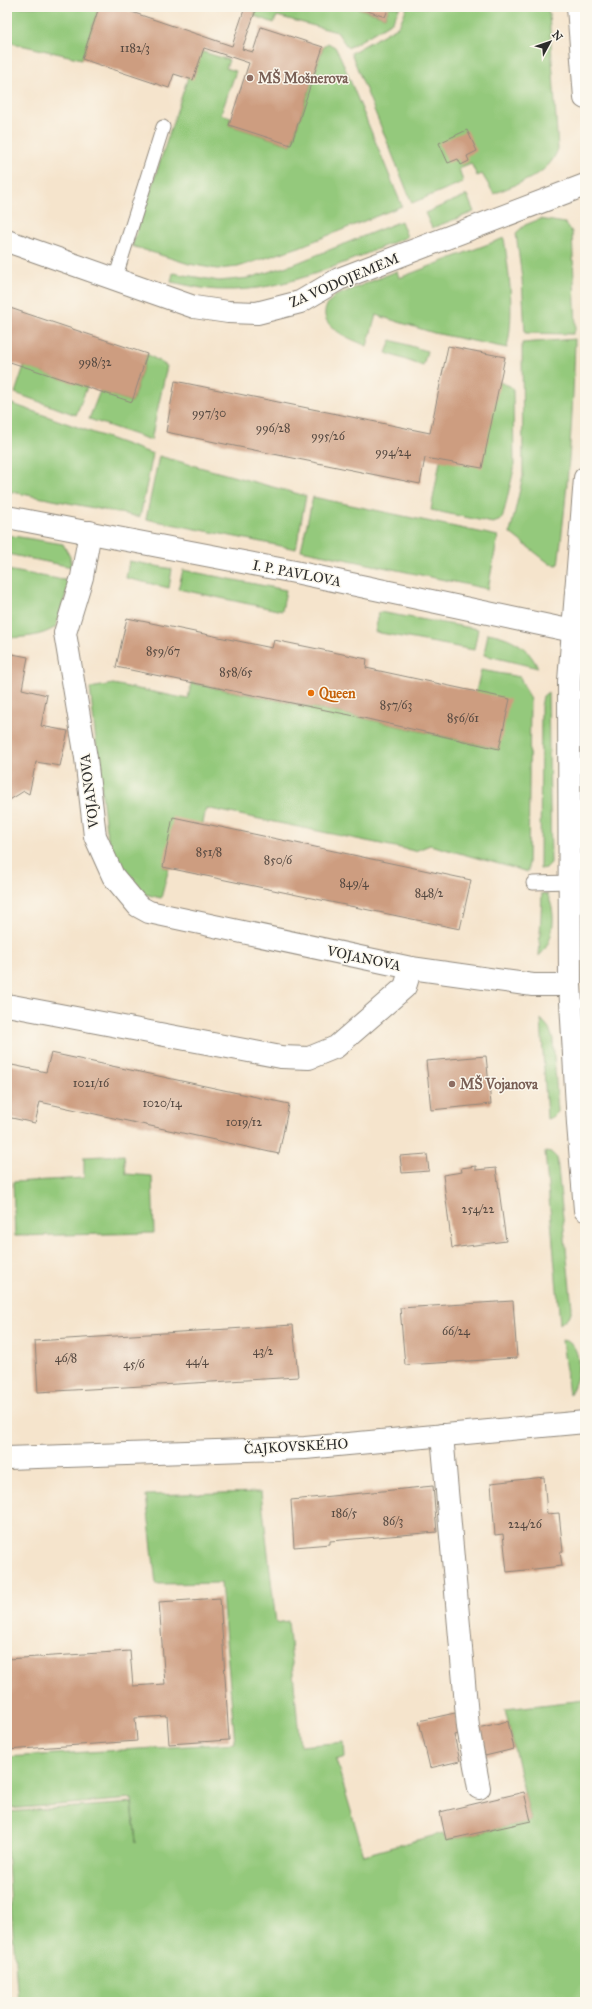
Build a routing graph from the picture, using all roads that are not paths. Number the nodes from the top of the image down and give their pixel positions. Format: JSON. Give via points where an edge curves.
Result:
{"nodes":[{"id":1,"x":578,"y":7,"type":"edge"},
{"id":2,"x":585,"y":98,"type":"edge"},
{"id":3,"x":163,"y":126,"type":"dead end"},
{"id":4,"x":585,"y":185,"type":"edge"},
{"id":5,"x":7,"y":241,"type":"edge"},
{"id":6,"x":115,"y":279,"type":"junction"},
{"id":7,"x":585,"y":478,"type":"edge"},
{"id":8,"x":7,"y":517,"type":"edge"},
{"id":9,"x":90,"y":532,"type":"junction"},
{"id":10,"x":579,"y":633,"type":"edge"},
{"id":11,"x":570,"y":882,"type":"junction"},
{"id":12,"x":533,"y":883,"type":"dead end"},
{"id":13,"x":411,"y":968,"type":"junction"},
{"id":14,"x":570,"y":985,"type":"junction"},
{"id":15,"x":7,"y":1005,"type":"edge"},
{"id":16,"x":578,"y":1010,"type":"edge"},
{"id":17,"x":585,"y":1210,"type":"edge"},
{"id":18,"x":585,"y":1422,"type":"edge"},
{"id":19,"x":442,"y":1435,"type":"junction"},
{"id":20,"x":7,"y":1458,"type":"edge"},
{"id":21,"x":479,"y":1788,"type":"dead end"}],
"edges":[{"from":1,"to":2,"type":"street"},
{"from":3,"to":6,"type":"lane"},
{"from":4,"to":6,"type":"street","name":"ZA VODOJEMEM","via":[[339,279],[300,302],[257,313],[194,307]]},
{"from":5,"to":6,"type":"street","name":"ZA VODOJEMEM"},
{"from":7,"to":10,"type":"street"},
{"from":8,"to":9,"type":"street","name":"I. P. PAVLOVA"},
{"from":9,"to":10,"type":"street","name":"I. P. PAVLOVA","via":[[489,612]]},
{"from":9,"to":13,"type":"street","name":"VOJANOVA","via":[[82,578],[65,633],[86,758],[95,836],[113,876],[138,906],[149,912]]},
{"from":10,"to":11,"type":"street","via":[[569,681]]},
{"from":11,"to":12,"type":"lane"},
{"from":11,"to":14,"type":"street"},
{"from":13,"to":14,"type":"street","name":"VOJANOVA","via":[[533,985]]},
{"from":13,"to":15,"type":"street","name":"VOJANOVA","via":[[405,987],[359,1029],[336,1047],[309,1058],[281,1058]]},
{"from":14,"to":16,"type":"street"},
{"from":16,"to":17,"type":"street","via":[[578,1124]]},
{"from":18,"to":19,"type":"street","name":"ČAJKOVSKÉHO"},
{"from":19,"to":20,"type":"street","name":"ČAJKOVSKÉHO","via":[[305,1448]]},
{"from":19,"to":21,"type":"street","via":[[468,1727]]}]}
